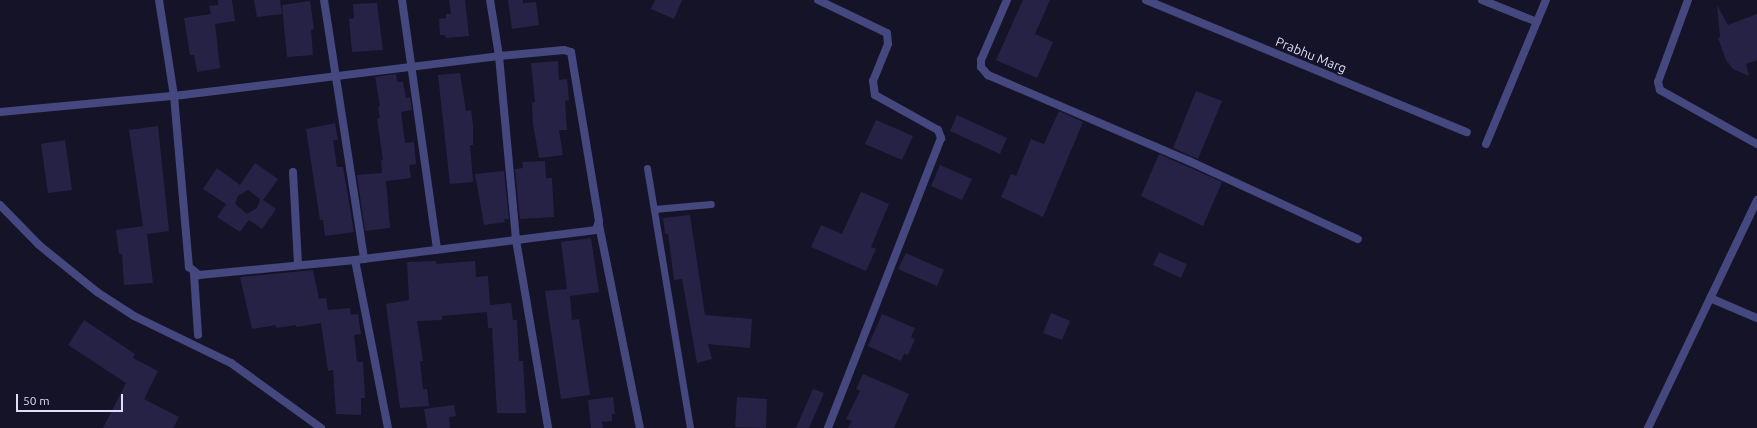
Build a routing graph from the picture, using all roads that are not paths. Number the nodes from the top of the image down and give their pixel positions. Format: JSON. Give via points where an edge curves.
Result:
{"nodes":[{"id":1,"x":159,"y":0,"type":"edge"},
{"id":2,"x":324,"y":0,"type":"edge"},
{"id":3,"x":402,"y":0,"type":"edge"},
{"id":4,"x":490,"y":0,"type":"edge"},
{"id":5,"x":818,"y":0,"type":"edge"},
{"id":6,"x":1007,"y":0,"type":"edge"},
{"id":7,"x":1146,"y":0,"type":"edge"},
{"id":8,"x":1482,"y":0,"type":"edge"},
{"id":9,"x":1546,"y":0,"type":"edge"},
{"id":10,"x":1688,"y":0,"type":"edge"},
{"id":11,"x":1537,"y":22,"type":"junction"},
{"id":12,"x":499,"y":56,"type":"junction"},
{"id":13,"x":412,"y":66,"type":"junction"},
{"id":14,"x":335,"y":75,"type":"junction"},
{"id":15,"x":174,"y":96,"type":"junction"},
{"id":16,"x":0,"y":112,"type":"edge"},
{"id":17,"x":1467,"y":132,"type":"dead end"},
{"id":18,"x":1486,"y":144,"type":"dead end"},
{"id":19,"x":1757,"y":144,"type":"edge"},
{"id":20,"x":647,"y":168,"type":"dead end"},
{"id":21,"x":293,"y":172,"type":"dead end"},
{"id":22,"x":1757,"y":200,"type":"edge"},
{"id":23,"x":711,"y":204,"type":"dead end"},
{"id":24,"x":0,"y":205,"type":"edge"},
{"id":25,"x":654,"y":209,"type":"junction"},
{"id":26,"x":599,"y":225,"type":"junction"},
{"id":27,"x":1358,"y":239,"type":"dead end"},
{"id":28,"x":516,"y":240,"type":"junction"},
{"id":29,"x":437,"y":250,"type":"junction"},
{"id":30,"x":364,"y":258,"type":"junction"},
{"id":31,"x":355,"y":260,"type":"junction"},
{"id":32,"x":298,"y":265,"type":"junction"},
{"id":33,"x":194,"y":274,"type":"junction"},
{"id":34,"x":1710,"y":298,"type":"junction"},
{"id":35,"x":1757,"y":318,"type":"edge"},
{"id":36,"x":198,"y":335,"type":"dead end"},
{"id":37,"x":322,"y":428,"type":"edge"},
{"id":38,"x":388,"y":428,"type":"edge"},
{"id":39,"x":548,"y":428,"type":"edge"},
{"id":40,"x":640,"y":428,"type":"edge"},
{"id":41,"x":690,"y":428,"type":"edge"},
{"id":42,"x":828,"y":428,"type":"edge"},
{"id":43,"x":1648,"y":428,"type":"edge"}],
"edges":[{"from":1,"to":15,"type":"street"},
{"from":2,"to":14,"type":"street"},
{"from":3,"to":13,"type":"street"},
{"from":4,"to":12,"type":"street"},
{"from":5,"to":42,"type":"street","via":[[887,32],[888,44],[873,81],[875,95],[938,130],[941,138]]},
{"from":6,"to":27,"type":"street","via":[[981,60],[980,67],[988,75],[1189,161]]},
{"from":7,"to":17,"type":"street","name":"Prabhu Marg"},
{"from":8,"to":11,"type":"street"},
{"from":9,"to":11,"type":"street"},
{"from":10,"to":19,"type":"street","via":[[1658,82],[1660,90]]},
{"from":11,"to":18,"type":"street"},
{"from":12,"to":13,"type":"street"},
{"from":12,"to":26,"type":"street","via":[[564,50],[570,52]]},
{"from":12,"to":28,"type":"street"},
{"from":13,"to":14,"type":"street"},
{"from":13,"to":29,"type":"street"},
{"from":14,"to":15,"type":"street"},
{"from":14,"to":30,"type":"street"},
{"from":15,"to":16,"type":"street"},
{"from":15,"to":33,"type":"street","via":[[189,267]]},
{"from":20,"to":25,"type":"lane"},
{"from":21,"to":32,"type":"street"},
{"from":22,"to":34,"type":"street"},
{"from":23,"to":25,"type":"lane"},
{"from":24,"to":37,"type":"street","via":[[39,244],[97,292],[134,316],[231,363]]},
{"from":25,"to":41,"type":"lane"},
{"from":26,"to":28,"type":"street","via":[[593,231]]},
{"from":26,"to":40,"type":"street"},
{"from":28,"to":29,"type":"street"},
{"from":28,"to":39,"type":"street"},
{"from":29,"to":30,"type":"street"},
{"from":30,"to":31,"type":"street"},
{"from":31,"to":32,"type":"street"},
{"from":31,"to":38,"type":"street"},
{"from":32,"to":33,"type":"street"},
{"from":33,"to":36,"type":"street"},
{"from":34,"to":35,"type":"street"},
{"from":34,"to":43,"type":"street"}]}
